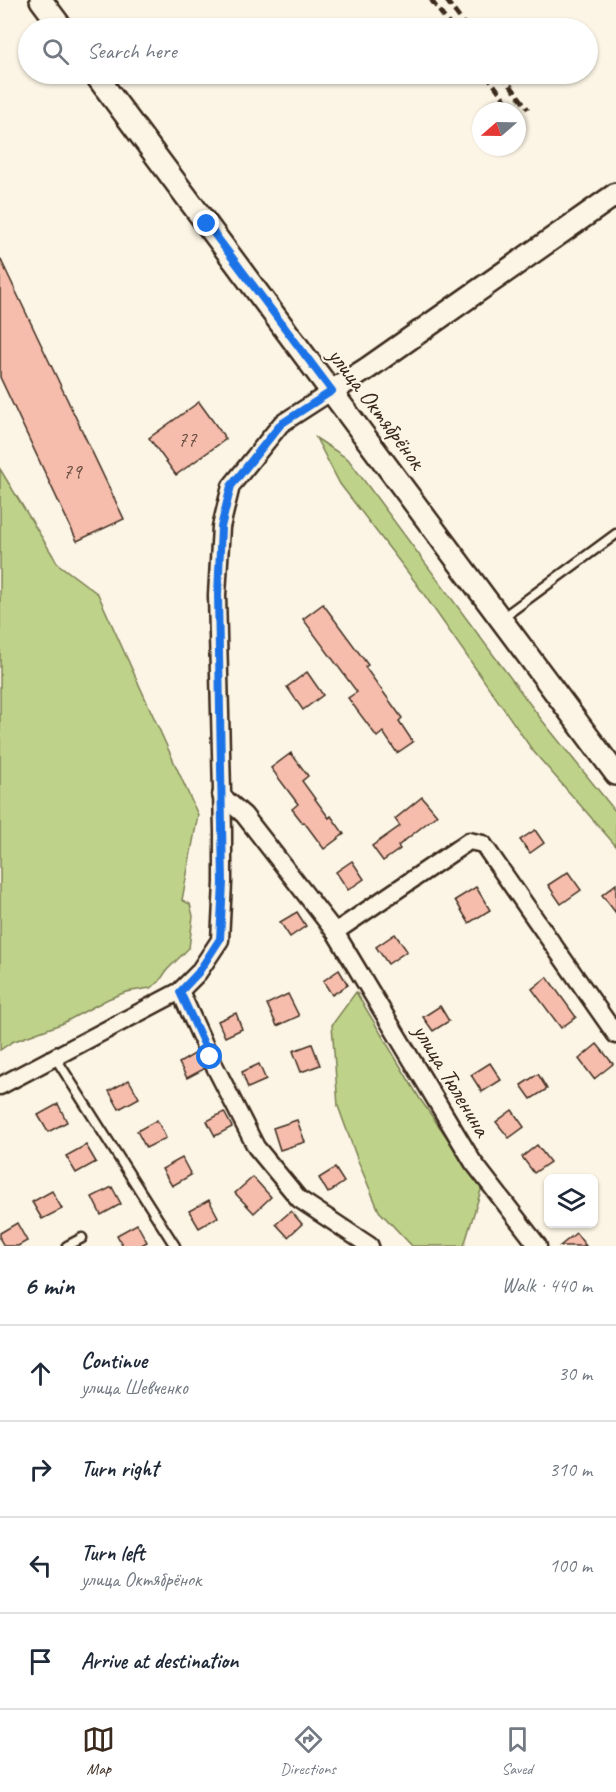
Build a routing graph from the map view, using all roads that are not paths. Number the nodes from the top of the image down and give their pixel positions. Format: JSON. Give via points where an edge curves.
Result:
{"nodes":[{"id":1,"x":41,"y":0,"type":"edge"},
{"id":2,"x":54,"y":18,"type":"edge"},
{"id":3,"x":102,"y":84,"type":"edge"},
{"id":4,"x":616,"y":195,"type":"edge"},
{"id":5,"x":332,"y":391,"type":"junction"},
{"id":6,"x":616,"y":534,"type":"edge"},
{"id":7,"x":501,"y":618,"type":"junction"},
{"id":8,"x":616,"y":774,"type":"edge"},
{"id":9,"x":221,"y":795,"type":"junction"},
{"id":10,"x":335,"y":932,"type":"junction"},
{"id":11,"x":180,"y":992,"type":"junction"},
{"id":12,"x":616,"y":1035,"type":"edge"},
{"id":13,"x":55,"y":1058,"type":"junction"},
{"id":14,"x":0,"y":1086,"type":"edge"},
{"id":15,"x":82,"y":1238,"type":"dead end"},
{"id":16,"x":67,"y":1246,"type":"edge"},
{"id":17,"x":175,"y":1246,"type":"edge"},
{"id":18,"x":370,"y":1246,"type":"edge"},
{"id":19,"x":538,"y":1246,"type":"edge"}],
"edges":[{"from":1,"to":2,"type":"street"},
{"from":3,"to":5,"type":"street","name":"улица Октябрёнок"},
{"from":4,"to":5,"type":"street"},
{"from":5,"to":7,"type":"street","name":"улица Октябрёнок"},
{"from":5,"to":9,"type":"street","via":[[281,424],[231,486],[221,527],[218,595]]},
{"from":6,"to":7,"type":"lane"},
{"from":7,"to":8,"type":"street","name":"улица Октябрёнок"},
{"from":9,"to":10,"type":"street","name":"улица Тюленина","via":[[244,815]]},
{"from":9,"to":11,"type":"street","via":[[220,939]]},
{"from":10,"to":12,"type":"street","via":[[469,841],[483,844]]},
{"from":10,"to":19,"type":"street","name":"улица Тюленина","via":[[473,1162]]},
{"from":11,"to":13,"type":"street"},
{"from":11,"to":18,"type":"street","via":[[256,1147],[299,1199]]},
{"from":13,"to":14,"type":"street"},
{"from":13,"to":17,"type":"lane"},
{"from":15,"to":16,"type":"lane"}]}
